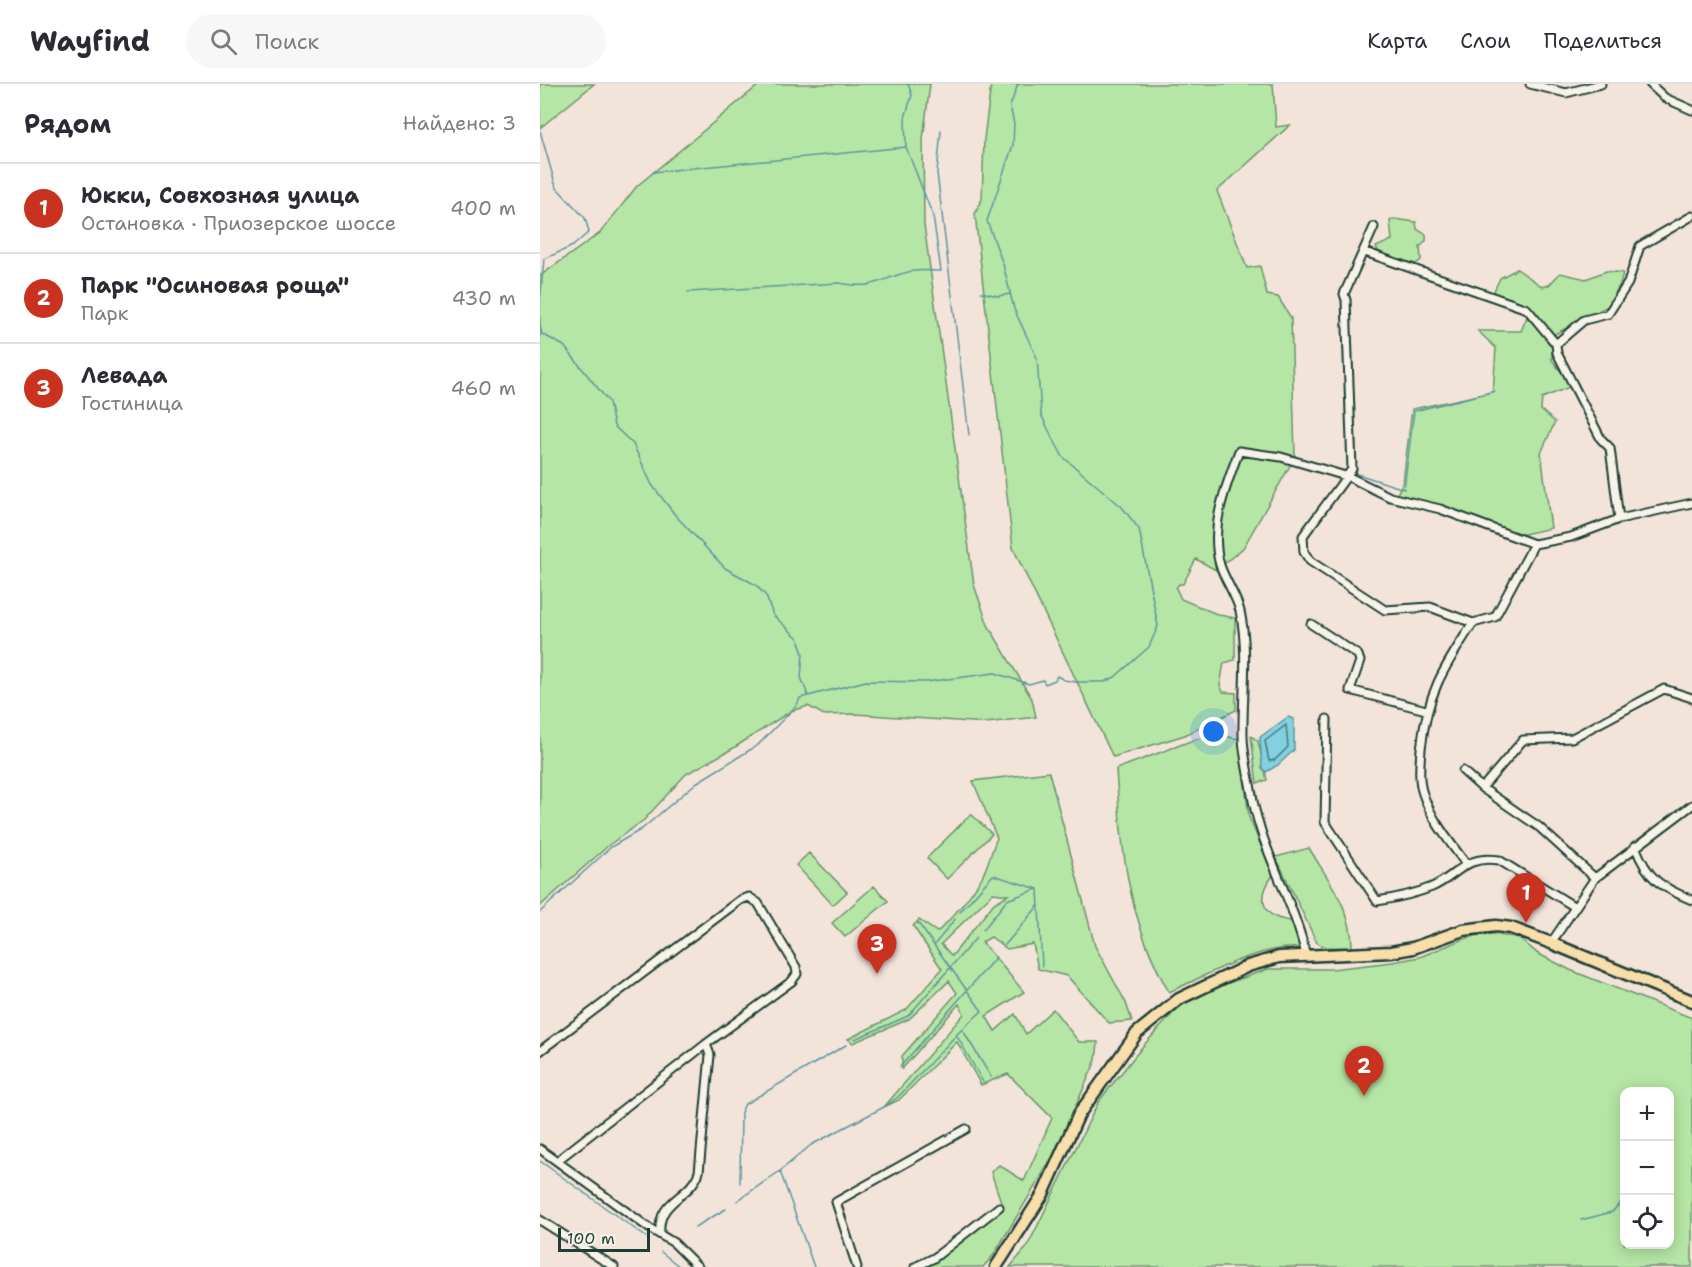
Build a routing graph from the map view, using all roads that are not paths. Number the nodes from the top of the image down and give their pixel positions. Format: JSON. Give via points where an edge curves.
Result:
{"nodes":[{"id":1,"x":1530,"y":84,"type":"edge"},
{"id":2,"x":1601,"y":84,"type":"edge"},
{"id":3,"x":1650,"y":84,"type":"edge"},
{"id":4,"x":1692,"y":110,"type":"edge"},
{"id":5,"x":1692,"y":216,"type":"edge"},
{"id":6,"x":1374,"y":227,"type":"dead end"},
{"id":7,"x":1365,"y":252,"type":"junction"},
{"id":8,"x":1556,"y":344,"type":"junction"},
{"id":9,"x":1349,"y":477,"type":"junction"},
{"id":10,"x":1692,"y":503,"type":"edge"},
{"id":11,"x":1619,"y":519,"type":"junction"},
{"id":12,"x":1534,"y":544,"type":"junction"},
{"id":13,"x":1311,"y":624,"type":"dead end"},
{"id":14,"x":1473,"y":624,"type":"junction"},
{"id":15,"x":1692,"y":698,"type":"edge"},
{"id":16,"x":1426,"y":710,"type":"junction"},
{"id":17,"x":1327,"y":719,"type":"dead end"},
{"id":18,"x":1463,"y":771,"type":"dead end"},
{"id":19,"x":1482,"y":788,"type":"junction"},
{"id":20,"x":1692,"y":805,"type":"edge"},
{"id":21,"x":1635,"y":846,"type":"junction"},
{"id":22,"x":1466,"y":864,"type":"junction"},
{"id":23,"x":1595,"y":879,"type":"junction"},
{"id":24,"x":1692,"y":900,"type":"edge"},
{"id":25,"x":1575,"y":908,"type":"junction"},
{"id":26,"x":1551,"y":943,"type":"junction"},
{"id":27,"x":1306,"y":955,"type":"junction"},
{"id":28,"x":1692,"y":1001,"type":"edge"},
{"id":29,"x":706,"y":1044,"type":"junction"},
{"id":30,"x":540,"y":1051,"type":"edge"},
{"id":31,"x":966,"y":1129,"type":"dead end"},
{"id":32,"x":540,"y":1149,"type":"edge"},
{"id":33,"x":558,"y":1160,"type":"junction"},
{"id":34,"x":999,"y":1207,"type":"dead end"},
{"id":35,"x":540,"y":1220,"type":"edge"},
{"id":36,"x":660,"y":1234,"type":"junction"},
{"id":37,"x":614,"y":1267,"type":"edge"},
{"id":38,"x":698,"y":1267,"type":"edge"},
{"id":39,"x":857,"y":1267,"type":"edge"},
{"id":40,"x":915,"y":1267,"type":"edge"},
{"id":41,"x":996,"y":1267,"type":"edge"}],
"edges":[{"from":1,"to":2,"type":"street","via":[[1566,93]]},
{"from":3,"to":4,"type":"street","via":[[1665,98]]},
{"from":5,"to":8,"type":"street","via":[[1640,246],[1628,283],[1608,314],[1584,320]]},
{"from":6,"to":7,"type":"street"},
{"from":7,"to":8,"type":"street","via":[[1527,309]]},
{"from":7,"to":9,"type":"street","via":[[1344,294],[1353,460]]},
{"from":8,"to":11,"type":"street","via":[[1600,436],[1610,448]]},
{"from":9,"to":12,"type":"street","via":[[1390,497],[1449,512]]},
{"from":9,"to":14,"type":"street","via":[[1303,536],[1304,552],[1310,561],[1385,610],[1430,607]]},
{"from":9,"to":27,"type":"street","via":[[1281,457],[1239,451],[1216,528],[1220,567],[1240,610],[1244,740],[1254,803]]},
{"from":10,"to":11,"type":"street"},
{"from":11,"to":12,"type":"street","via":[[1571,537]]},
{"from":12,"to":14,"type":"street","via":[[1495,617]]},
{"from":13,"to":16,"type":"street","via":[[1358,655],[1360,661],[1350,690]]},
{"from":14,"to":16,"type":"street","via":[[1443,668]]},
{"from":15,"to":19,"type":"street","via":[[1664,689],[1572,738],[1524,740]]},
{"from":16,"to":22,"type":"street","via":[[1420,761],[1422,791],[1437,825]]},
{"from":17,"to":22,"type":"street","via":[[1325,822],[1377,901],[1433,886]]},
{"from":18,"to":19,"type":"street"},
{"from":19,"to":23,"type":"street","via":[[1539,827]]},
{"from":20,"to":21,"type":"street"},
{"from":21,"to":23,"type":"street"},
{"from":21,"to":24,"type":"street","via":[[1658,885]]},
{"from":22,"to":25,"type":"street","via":[[1486,858],[1499,860]]},
{"from":23,"to":25,"type":"street"},
{"from":25,"to":26,"type":"street"},
{"from":26,"to":27,"type":"main road","via":[[1511,928],[1489,927],[1463,930],[1391,952]]},
{"from":26,"to":28,"type":"main road"},
{"from":27,"to":41,"type":"main road","via":[[1272,958],[1230,974],[1179,999],[1137,1033],[1079,1114],[1042,1194]]},
{"from":29,"to":30,"type":"street","via":[[797,974],[758,903],[749,897],[678,945]]},
{"from":29,"to":33,"type":"street"},
{"from":29,"to":36,"type":"street","via":[[710,1056],[699,1172],[695,1184],[670,1202]]},
{"from":31,"to":39,"type":"street","via":[[837,1202]]},
{"from":32,"to":33,"type":"street"},
{"from":33,"to":36,"type":"street"},
{"from":34,"to":40,"type":"street","via":[[934,1258]]},
{"from":35,"to":37,"type":"street"},
{"from":36,"to":38,"type":"street"}]}
